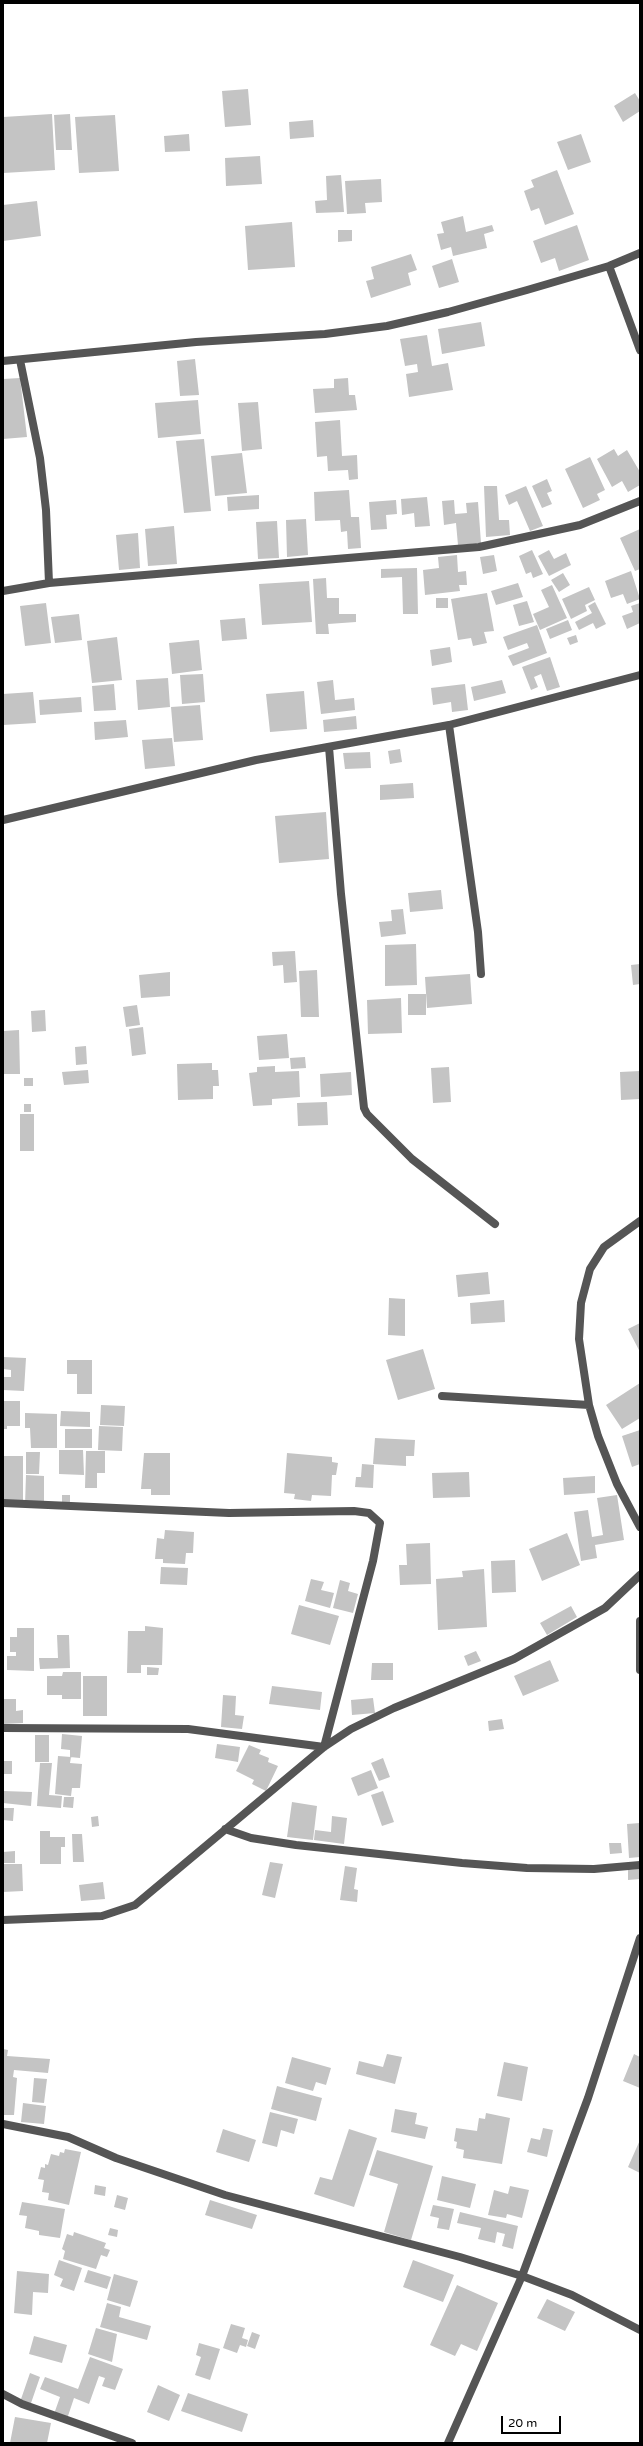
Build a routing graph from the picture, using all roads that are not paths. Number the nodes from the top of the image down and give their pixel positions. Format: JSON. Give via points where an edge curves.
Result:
{"nodes":[{"id":1,"x":640,"y":253,"type":"edge"},
{"id":2,"x":609,"y":266,"type":"junction"},
{"id":3,"x":640,"y":350,"type":"edge"},
{"id":4,"x":20,"y":360,"type":"junction"},
{"id":5,"x":3,"y":361,"type":"edge"},
{"id":6,"x":640,"y":502,"type":"edge"},
{"id":7,"x":49,"y":583,"type":"junction"},
{"id":8,"x":3,"y":591,"type":"edge"},
{"id":9,"x":640,"y":675,"type":"edge"},
{"id":10,"x":449,"y":725,"type":"junction"},
{"id":11,"x":329,"y":747,"type":"junction"},
{"id":12,"x":3,"y":820,"type":"edge"},
{"id":13,"x":481,"y":974,"type":"dead end"},
{"id":14,"x":640,"y":1221,"type":"edge"},
{"id":15,"x":495,"y":1224,"type":"dead end"},
{"id":16,"x":442,"y":1396,"type":"dead end"},
{"id":17,"x":589,"y":1405,"type":"junction"},
{"id":18,"x":3,"y":1503,"type":"edge"},
{"id":19,"x":640,"y":1527,"type":"edge"},
{"id":20,"x":640,"y":1575,"type":"edge"},
{"id":21,"x":640,"y":1621,"type":"edge"},
{"id":22,"x":640,"y":1670,"type":"edge"},
{"id":23,"x":3,"y":1728,"type":"edge"},
{"id":24,"x":324,"y":1747,"type":"junction"},
{"id":25,"x":225,"y":1829,"type":"junction"},
{"id":26,"x":640,"y":1865,"type":"edge"},
{"id":27,"x":3,"y":1920,"type":"edge"},
{"id":28,"x":640,"y":1938,"type":"edge"},
{"id":29,"x":3,"y":2124,"type":"edge"},
{"id":30,"x":522,"y":2276,"type":"junction"},
{"id":31,"x":640,"y":2330,"type":"edge"},
{"id":32,"x":3,"y":2394,"type":"edge"},
{"id":33,"x":132,"y":2443,"type":"edge"},
{"id":34,"x":448,"y":2443,"type":"edge"}],
"edges":[{"from":1,"to":2,"type":"street"},
{"from":2,"to":3,"type":"street"},
{"from":2,"to":4,"type":"street","via":[[448,312],[387,326],[325,334],[196,342]]},
{"from":4,"to":5,"type":"street"},
{"from":4,"to":7,"type":"street","via":[[40,458],[46,510]]},
{"from":6,"to":7,"type":"street","via":[[580,525],[479,548]]},
{"from":7,"to":8,"type":"street"},
{"from":9,"to":10,"type":"street"},
{"from":10,"to":11,"type":"street"},
{"from":10,"to":13,"type":"street","via":[[478,932]]},
{"from":11,"to":12,"type":"street","via":[[256,760]]},
{"from":11,"to":15,"type":"street","via":[[341,894],[364,1108],[412,1159]]},
{"from":14,"to":17,"type":"street","via":[[604,1247],[596,1257],[586,1279],[580,1303],[579,1339]]},
{"from":16,"to":17,"type":"street"},
{"from":17,"to":19,"type":"street","via":[[617,1484]]},
{"from":18,"to":24,"type":"street","via":[[229,1513],[354,1511],[370,1514],[380,1523],[373,1560]]},
{"from":20,"to":24,"type":"street","via":[[605,1608],[514,1659],[394,1708],[351,1729]]},
{"from":21,"to":22,"type":"street"},
{"from":23,"to":24,"type":"street","via":[[188,1730]]},
{"from":24,"to":25,"type":"street"},
{"from":25,"to":26,"type":"street","via":[[251,1838],[296,1845],[462,1863],[527,1868],[594,1869]]},
{"from":25,"to":27,"type":"street","via":[[135,1905],[102,1916]]},
{"from":28,"to":30,"type":"street","via":[[588,2098]]},
{"from":29,"to":30,"type":"street","via":[[68,2137],[123,2161],[225,2195],[460,2256]]},
{"from":30,"to":31,"type":"street","via":[[572,2295]]},
{"from":30,"to":34,"type":"street"},
{"from":32,"to":33,"type":"street","via":[[22,2404]]}]}
